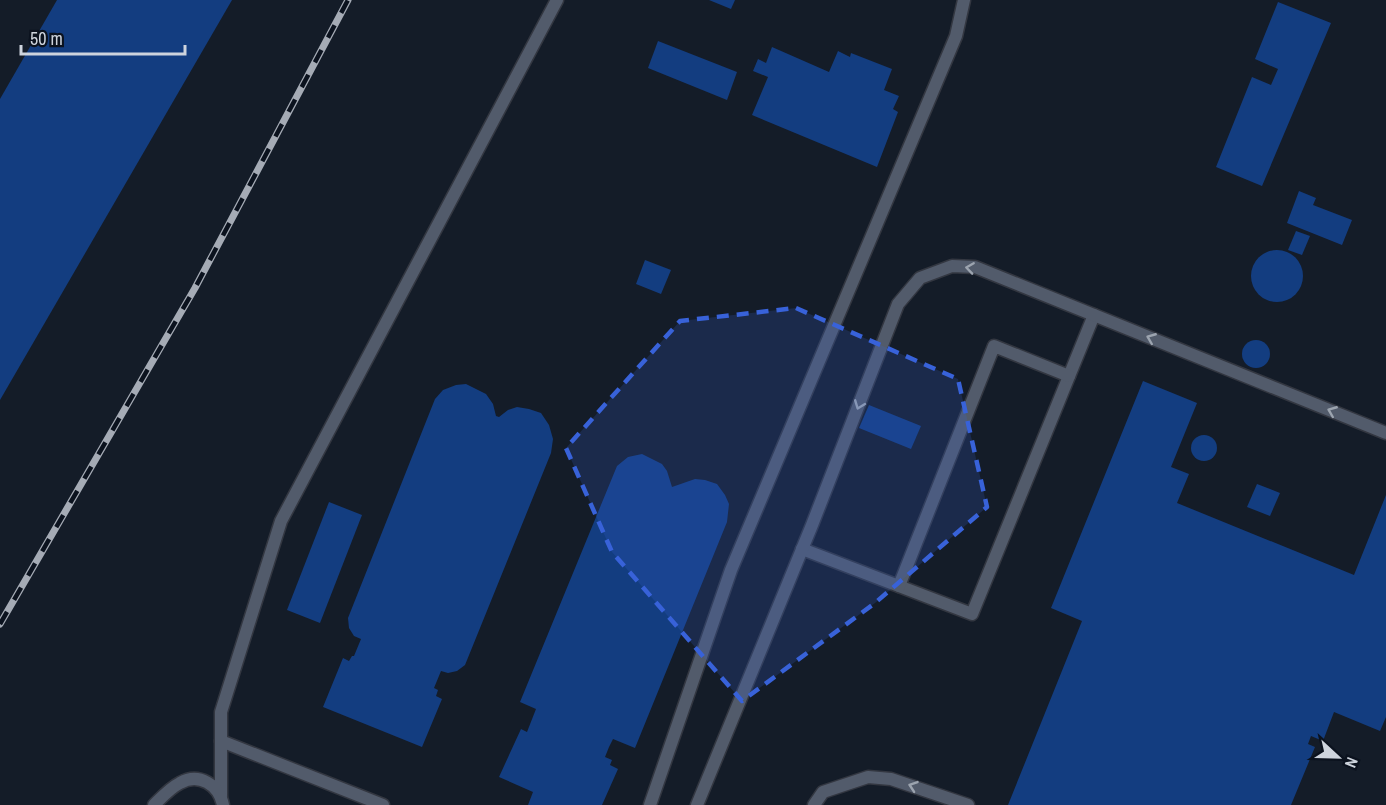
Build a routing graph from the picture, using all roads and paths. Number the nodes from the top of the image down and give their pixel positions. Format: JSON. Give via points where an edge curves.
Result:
{"nodes":[{"id":1,"x":557,"y":0,"type":"edge"},
{"id":2,"x":964,"y":0,"type":"edge"},
{"id":3,"x":1094,"y":315,"type":"junction"},
{"id":4,"x":1069,"y":376,"type":"junction"},
{"id":5,"x":1386,"y":433,"type":"edge"},
{"id":6,"x":802,"y":549,"type":"junction"},
{"id":7,"x":899,"y":586,"type":"junction"},
{"id":8,"x":221,"y":741,"type":"junction"},
{"id":9,"x":222,"y":800,"type":"edge"},
{"id":10,"x":154,"y":805,"type":"edge"},
{"id":11,"x":383,"y":805,"type":"edge"},
{"id":12,"x":650,"y":805,"type":"edge"},
{"id":13,"x":697,"y":805,"type":"edge"},
{"id":14,"x":814,"y":805,"type":"edge"},
{"id":15,"x":968,"y":805,"type":"edge"}],
"edges":[{"from":1,"to":8,"type":"lane","via":[[281,521],[221,712]]},
{"from":2,"to":12,"type":"lane","via":[[956,36],[730,570]]},
{"from":3,"to":4,"type":"lane"},
{"from":5,"to":3,"type":"lane","one_way":true},
{"from":3,"to":6,"type":"lane","one_way":true,"via":[[975,267],[952,266],[920,278],[898,304]]},
{"from":4,"to":7,"type":"lane","via":[[972,614]]},
{"from":4,"to":7,"type":"lane","via":[[994,346]]},
{"from":6,"to":7,"type":"lane"},
{"from":6,"to":13,"type":"lane"},
{"from":8,"to":9,"type":"lane"},
{"from":8,"to":11,"type":"lane"},
{"from":9,"to":10,"type":"lane","via":[[215,786],[193,780],[181,782]]},
{"from":15,"to":14,"type":"lane","one_way":true,"via":[[891,779],[868,777],[823,792]]}]}
